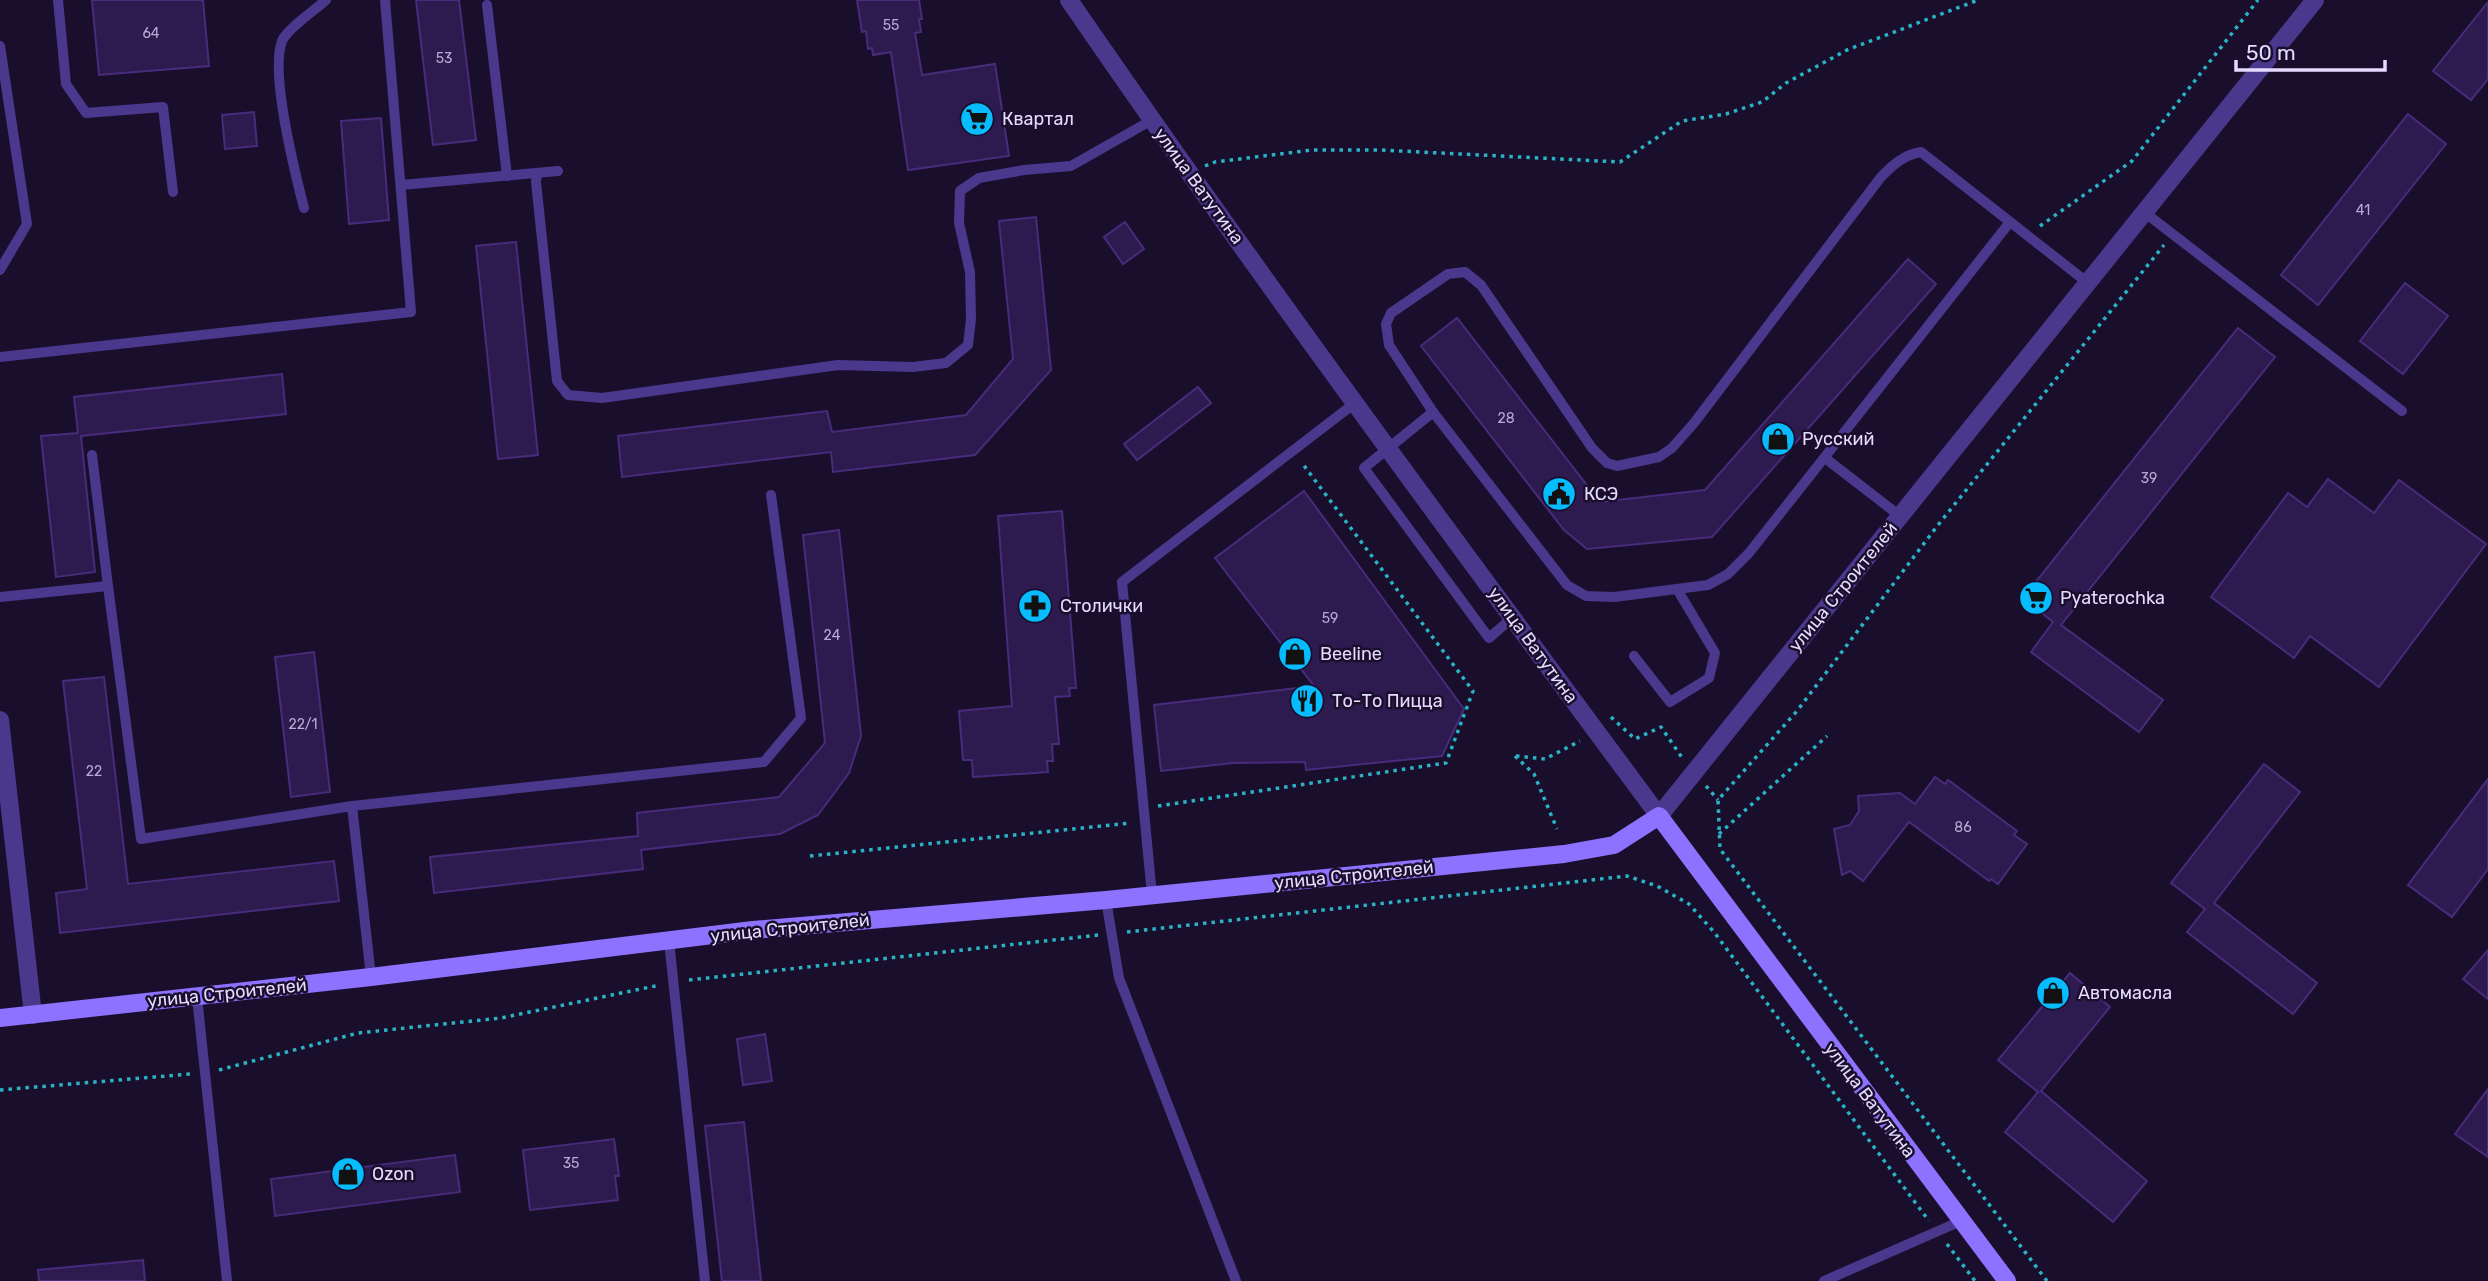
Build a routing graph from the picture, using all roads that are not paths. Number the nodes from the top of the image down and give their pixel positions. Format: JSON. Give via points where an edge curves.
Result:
{"nodes":[{"id":1,"x":58,"y":0,"type":"edge"},
{"id":2,"x":326,"y":0,"type":"edge"},
{"id":3,"x":385,"y":0,"type":"edge"},
{"id":4,"x":1069,"y":0,"type":"edge"},
{"id":5,"x":2315,"y":0,"type":"edge"},
{"id":6,"x":488,"y":5,"type":"dead end"},
{"id":7,"x":0,"y":47,"type":"edge"},
{"id":8,"x":1152,"y":120,"type":"junction"},
{"id":9,"x":558,"y":171,"type":"dead end"},
{"id":10,"x":537,"y":173,"type":"junction"},
{"id":11,"x":507,"y":176,"type":"junction"},
{"id":12,"x":401,"y":185,"type":"junction"},
{"id":13,"x":173,"y":192,"type":"dead end"},
{"id":14,"x":304,"y":208,"type":"dead end"},
{"id":15,"x":2144,"y":212,"type":"junction"},
{"id":16,"x":2010,"y":222,"type":"junction"},
{"id":17,"x":0,"y":270,"type":"edge"},
{"id":18,"x":2088,"y":283,"type":"junction"},
{"id":19,"x":0,"y":357,"type":"edge"},
{"id":20,"x":1355,"y":403,"type":"junction"},
{"id":21,"x":2402,"y":411,"type":"dead end"},
{"id":22,"x":1433,"y":412,"type":"junction"},
{"id":23,"x":1389,"y":447,"type":"junction"},
{"id":24,"x":92,"y":455,"type":"dead end"},
{"id":25,"x":1825,"y":458,"type":"junction"},
{"id":26,"x":771,"y":495,"type":"dead end"},
{"id":27,"x":1900,"y":516,"type":"junction"},
{"id":28,"x":108,"y":586,"type":"junction"},
{"id":29,"x":1677,"y":589,"type":"junction"},
{"id":30,"x":0,"y":597,"type":"edge"},
{"id":31,"x":1512,"y":618,"type":"junction"},
{"id":32,"x":1634,"y":656,"type":"dead end"},
{"id":33,"x":0,"y":720,"type":"edge"},
{"id":34,"x":352,"y":806,"type":"junction"},
{"id":35,"x":1659,"y":816,"type":"junction"},
{"id":36,"x":1152,"y":895,"type":"junction"},
{"id":37,"x":1106,"y":900,"type":"junction"},
{"id":38,"x":669,"y":941,"type":"junction"},
{"id":39,"x":371,"y":977,"type":"junction"},
{"id":40,"x":197,"y":997,"type":"junction"},
{"id":41,"x":33,"y":1015,"type":"junction"},
{"id":42,"x":0,"y":1017,"type":"edge"},
{"id":43,"x":1961,"y":1221,"type":"junction"},
{"id":44,"x":1848,"y":1277,"type":"edge"},
{"id":45,"x":227,"y":1281,"type":"edge"},
{"id":46,"x":705,"y":1281,"type":"edge"},
{"id":47,"x":1237,"y":1281,"type":"edge"},
{"id":48,"x":1824,"y":1281,"type":"edge"},
{"id":49,"x":2007,"y":1281,"type":"edge"}],
"edges":[{"from":1,"to":13,"type":"lane","via":[[66,84],[86,113],[163,107]]},
{"from":2,"to":14,"type":"lane","via":[[283,38],[277,61]]},
{"from":3,"to":12,"type":"lane"},
{"from":4,"to":8,"type":"street","name":"улица Ватутина"},
{"from":5,"to":15,"type":"street","name":"улица Строителей"},
{"from":6,"to":11,"type":"lane"},
{"from":7,"to":17,"type":"lane","via":[[27,224]]},
{"from":8,"to":10,"type":"lane","via":[[1071,166],[979,177],[960,191],[959,223],[970,272],[971,319],[968,345],[946,363],[838,365],[602,398],[568,395],[557,381]]},
{"from":8,"to":20,"type":"street","name":"улица Ватутина"},
{"from":9,"to":10,"type":"lane"},
{"from":10,"to":11,"type":"lane"},
{"from":11,"to":12,"type":"lane"},
{"from":12,"to":19,"type":"lane","via":[[411,312]]},
{"from":15,"to":18,"type":"street","name":"улица Строителей"},
{"from":15,"to":21,"type":"lane"},
{"from":16,"to":18,"type":"lane"},
{"from":16,"to":22,"type":"lane","via":[[1921,152],[1899,160],[1881,177],[1672,448],[1659,457],[1618,466],[1607,463],[1592,447],[1481,285],[1465,272],[1448,274],[1391,313],[1387,324],[1389,345]]},
{"from":16,"to":25,"type":"lane"},
{"from":18,"to":27,"type":"street","name":"улица Строителей"},
{"from":20,"to":23,"type":"street","name":"улица Ватутина"},
{"from":20,"to":36,"type":"lane","via":[[1122,582]]},
{"from":22,"to":23,"type":"lane"},
{"from":22,"to":29,"type":"lane","via":[[1567,585],[1586,596]]},
{"from":23,"to":31,"type":"street","name":"улица Ватутина"},
{"from":23,"to":31,"type":"lane","via":[[1364,468],[1489,639]]},
{"from":24,"to":28,"type":"lane"},
{"from":25,"to":27,"type":"lane"},
{"from":25,"to":29,"type":"lane","via":[[1728,574],[1708,585]]},
{"from":26,"to":34,"type":"lane","via":[[801,718],[764,762]]},
{"from":27,"to":35,"type":"street","name":"улица Строителей"},
{"from":28,"to":30,"type":"lane"},
{"from":28,"to":34,"type":"lane","via":[[141,839]]},
{"from":29,"to":32,"type":"lane","via":[[1715,653],[1709,678],[1670,702]]},
{"from":31,"to":35,"type":"street","name":"улица Ватутина"},
{"from":33,"to":41,"type":"street"},
{"from":34,"to":39,"type":"lane"},
{"from":35,"to":36,"type":"main road","name":"улица Строителей","via":[[1614,845],[1564,854]]},
{"from":35,"to":43,"type":"main road","name":"улица Ватутина"},
{"from":36,"to":37,"type":"main road","name":"улица Строителей"},
{"from":37,"to":38,"type":"main road","name":"улица Строителей"},
{"from":37,"to":47,"type":"lane","via":[[1119,978]]},
{"from":38,"to":39,"type":"main road","name":"улица Строителей"},
{"from":38,"to":46,"type":"lane"},
{"from":39,"to":40,"type":"main road","name":"улица Строителей"},
{"from":40,"to":41,"type":"main road","name":"улица Строителей"},
{"from":40,"to":45,"type":"lane"},
{"from":41,"to":42,"type":"main road","name":"улица Строителей"},
{"from":43,"to":44,"type":"lane"},
{"from":43,"to":49,"type":"main road","name":"улица Ватутина"},
{"from":44,"to":48,"type":"lane"}]}
